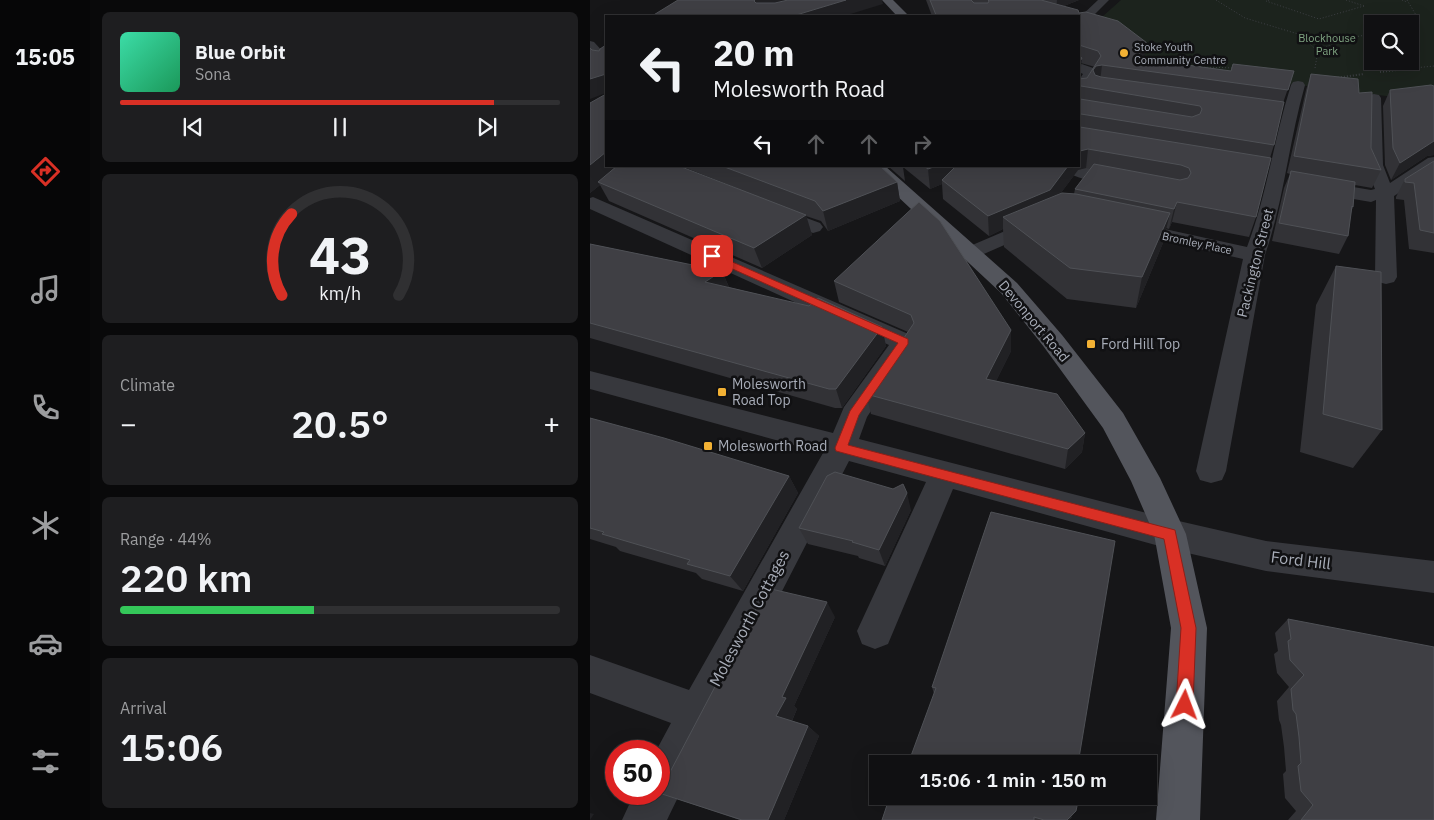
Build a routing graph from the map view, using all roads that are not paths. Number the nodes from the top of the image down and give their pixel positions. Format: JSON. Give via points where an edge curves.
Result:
{"nodes":[{"id":1,"x":887,"y":0,"type":"edge"},
{"id":2,"x":1104,"y":0,"type":"edge"},
{"id":3,"x":902,"y":15,"type":"edge"},
{"id":4,"x":1080,"y":22,"type":"edge"},
{"id":5,"x":590,"y":45,"type":"edge"},
{"id":6,"x":605,"y":62,"type":"edge"},
{"id":7,"x":605,"y":63,"type":"edge"},
{"id":8,"x":1080,"y":67,"type":"edge"},
{"id":9,"x":590,"y":69,"type":"edge"},
{"id":10,"x":1298,"y":85,"type":"dead end"},
{"id":11,"x":1080,"y":89,"type":"edge"},
{"id":12,"x":1374,"y":98,"type":"edge"},
{"id":13,"x":1270,"y":113,"type":"edge"},
{"id":14,"x":1289,"y":115,"type":"junction"},
{"id":15,"x":1434,"y":162,"type":"edge"},
{"id":16,"x":875,"y":167,"type":"edge"},
{"id":17,"x":1257,"y":169,"type":"edge"},
{"id":18,"x":1088,"y":175,"type":"edge"},
{"id":19,"x":1275,"y":176,"type":"junction"},
{"id":20,"x":1075,"y":191,"type":"edge"},
{"id":21,"x":1385,"y":192,"type":"junction"},
{"id":22,"x":597,"y":200,"type":"edge"},
{"id":23,"x":759,"y":206,"type":"edge"},
{"id":24,"x":1057,"y":215,"type":"edge"},
{"id":25,"x":1112,"y":224,"type":"edge"},
{"id":26,"x":813,"y":227,"type":"dead end"},
{"id":27,"x":970,"y":253,"type":"junction"},
{"id":28,"x":1254,"y":255,"type":"junction"},
{"id":29,"x":1386,"y":277,"type":"dead end"},
{"id":30,"x":590,"y":380,"type":"edge"},
{"id":31,"x":841,"y":448,"type":"junction"},
{"id":32,"x":1211,"y":471,"type":"dead end"},
{"id":33,"x":944,"y":475,"type":"junction"},
{"id":34,"x":1170,"y":534,"type":"junction"},
{"id":35,"x":1434,"y":577,"type":"edge"},
{"id":36,"x":875,"y":631,"type":"dead end"},
{"id":37,"x":590,"y":674,"type":"edge"},
{"id":38,"x":698,"y":712,"type":"junction"},
{"id":39,"x":670,"y":768,"type":"edge"},
{"id":40,"x":652,"y":805,"type":"edge"},
{"id":41,"x":644,"y":820,"type":"edge"},
{"id":42,"x":1178,"y":820,"type":"edge"}],
"edges":[{"from":1,"to":3,"type":"main road"},
{"from":2,"to":4,"type":"street"},
{"from":5,"to":6,"type":"street"},
{"from":7,"to":9,"type":"street"},
{"from":8,"to":11,"type":"street","via":[[1091,72]]},
{"from":10,"to":14,"type":"street","name":"Packington Street"},
{"from":12,"to":21,"type":"street","via":[[1374,165]]},
{"from":13,"to":14,"type":"street"},
{"from":14,"to":19,"type":"street","name":"Packington Street"},
{"from":15,"to":21,"type":"street"},
{"from":16,"to":27,"type":"main road","name":"Devonport Road"},
{"from":17,"to":19,"type":"street"},
{"from":18,"to":20,"type":"street"},
{"from":19,"to":21,"type":"street","via":[[1371,196]]},
{"from":19,"to":28,"type":"street","name":"Packington Street","via":[[1265,226]]},
{"from":21,"to":29,"type":"street"},
{"from":22,"to":31,"type":"street","name":"Molesworth Cottages","via":[[904,342],[854,414]]},
{"from":23,"to":26,"type":"street"},
{"from":24,"to":27,"type":"street"},
{"from":25,"to":28,"type":"street","name":"Bromley Place"},
{"from":27,"to":34,"type":"main road","name":"Devonport Road","via":[[1009,288],[1113,421],[1145,478]]},
{"from":28,"to":32,"type":"street","name":"Packington Street"},
{"from":30,"to":31,"type":"street"},
{"from":31,"to":33,"type":"street"},
{"from":31,"to":38,"type":"street","name":"Molesworth Cottages"},
{"from":33,"to":34,"type":"street"},
{"from":33,"to":36,"type":"street"},
{"from":34,"to":35,"type":"street","name":"Ford Hill","via":[[1266,556]]},
{"from":34,"to":42,"type":"main road","name":"Devonport Road","via":[[1189,628]]},
{"from":37,"to":38,"type":"street"},
{"from":38,"to":39,"type":"street","name":"Molesworth Cottages"},
{"from":40,"to":41,"type":"street"}]}
